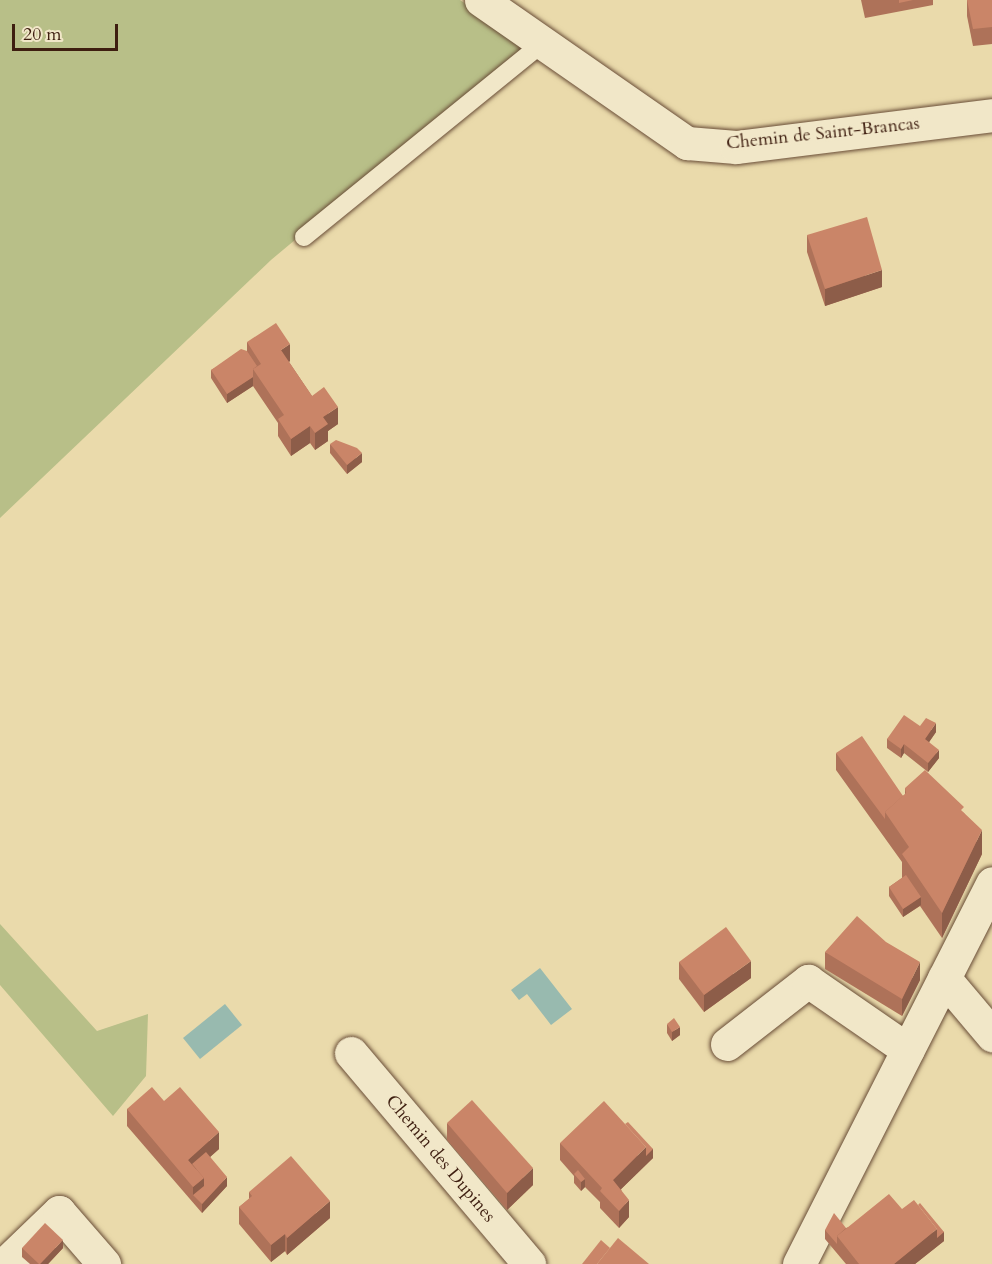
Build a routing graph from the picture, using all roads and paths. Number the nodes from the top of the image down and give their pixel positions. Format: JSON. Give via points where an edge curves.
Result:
{"nodes":[{"id":1,"x":481,"y":0,"type":"edge"},
{"id":2,"x":543,"y":43,"type":"junction"},
{"id":3,"x":992,"y":115,"type":"edge"},
{"id":4,"x":304,"y":237,"type":"dead end"},
{"id":5,"x":992,"y":883,"type":"edge"},
{"id":6,"x":944,"y":978,"type":"junction"},
{"id":7,"x":992,"y":1035,"type":"edge"},
{"id":8,"x":727,"y":1044,"type":"dead end"},
{"id":9,"x":908,"y":1050,"type":"junction"},
{"id":10,"x":351,"y":1053,"type":"dead end"},
{"id":11,"x":5,"y":1264,"type":"edge"},
{"id":12,"x":104,"y":1264,"type":"edge"},
{"id":13,"x":529,"y":1264,"type":"edge"},
{"id":14,"x":799,"y":1264,"type":"edge"}],
"edges":[{"from":1,"to":2,"type":"street","name":"Chemin de Saint-Brancas"},
{"from":2,"to":3,"type":"street","name":"Chemin de Saint-Brancas","via":[[687,142],[736,147]]},
{"from":2,"to":4,"type":"lane"},
{"from":5,"to":6,"type":"street"},
{"from":6,"to":7,"type":"street"},
{"from":6,"to":9,"type":"street"},
{"from":8,"to":9,"type":"street","via":[[808,981]]},
{"from":9,"to":14,"type":"street"},
{"from":10,"to":13,"type":"street","name":"Chemin des Dupines"},
{"from":11,"to":12,"type":"street","via":[[59,1212]]}]}
